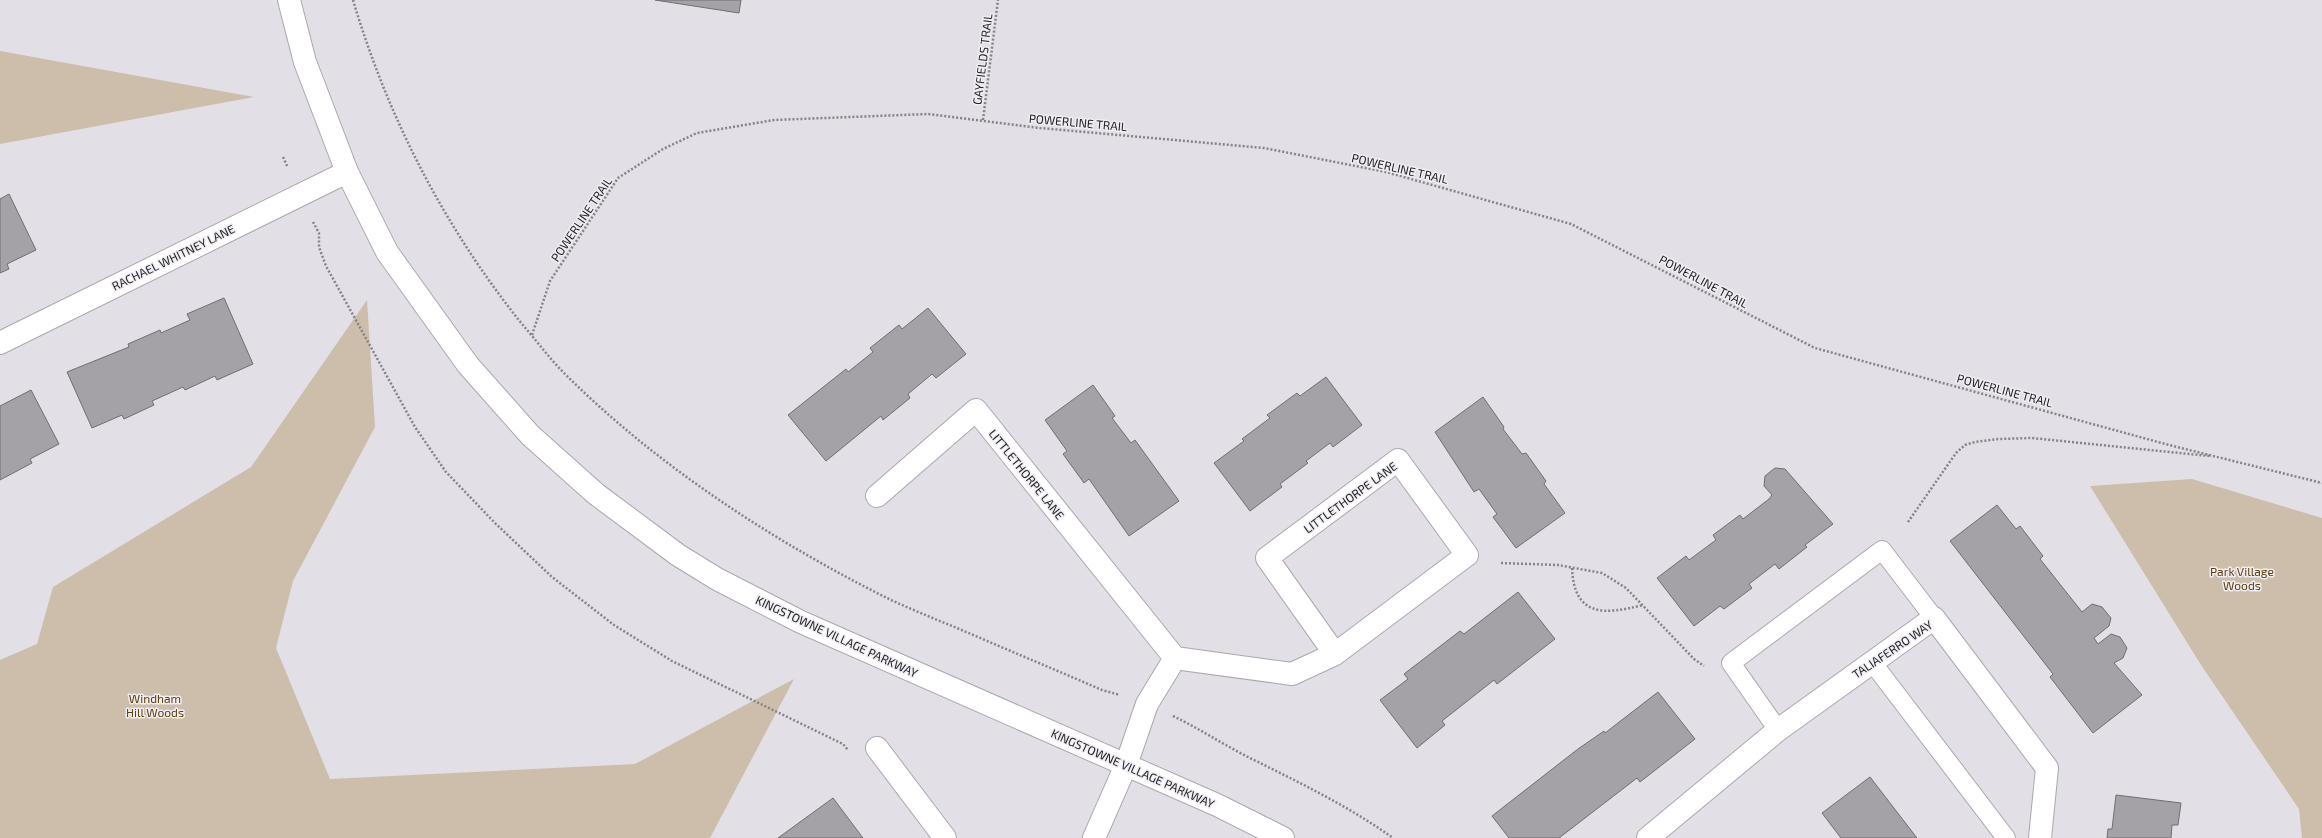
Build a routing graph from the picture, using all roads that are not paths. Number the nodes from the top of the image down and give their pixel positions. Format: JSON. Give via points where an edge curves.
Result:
{"nodes":[{"id":1,"x":289,"y":0,"type":"edge"},
{"id":2,"x":347,"y":172,"type":"junction"},
{"id":3,"x":0,"y":343,"type":"edge"},
{"id":4,"x":877,"y":496,"type":"dead end"},
{"id":5,"x":1934,"y":618,"type":"junction"},
{"id":6,"x":1335,"y":654,"type":"junction"},
{"id":7,"x":1175,"y":658,"type":"junction"},
{"id":8,"x":1872,"y":662,"type":"junction"},
{"id":9,"x":1778,"y":730,"type":"junction"},
{"id":10,"x":877,"y":748,"type":"dead end"},
{"id":11,"x":1126,"y":764,"type":"junction"},
{"id":12,"x":945,"y":838,"type":"edge"},
{"id":13,"x":1094,"y":838,"type":"edge"},
{"id":14,"x":1283,"y":838,"type":"edge"},
{"id":15,"x":1648,"y":838,"type":"edge"},
{"id":16,"x":2006,"y":838,"type":"edge"},
{"id":17,"x":2040,"y":838,"type":"edge"}],
"edges":[{"from":1,"to":2,"type":"street","name":"KINGSTOWNE VILLAGE PARKWAY","via":[[305,62]]},
{"from":2,"to":3,"type":"street","name":"RACHAEL WHITNEY LANE"},
{"from":2,"to":11,"type":"street","name":"KINGSTOWNE VILLAGE PARKWAY","via":[[387,252],[468,365],[530,435],[596,494],[678,555],[717,579],[801,622]]},
{"from":4,"to":7,"type":"street","name":"LITTLETHORPE LANE","via":[[976,410]]},
{"from":5,"to":8,"type":"street","name":"TALIAFERRO WAY"},
{"from":5,"to":9,"type":"lane","via":[[1882,550],[1731,663]]},
{"from":5,"to":17,"type":"street","name":"TALIAFERRO WAY","via":[[2047,768]]},
{"from":6,"to":6,"type":"street","name":"LITTLETHORPE LANE","via":[[1467,555],[1398,460],[1267,558]]},
{"from":6,"to":7,"type":"street","name":"LITTLETHORPE LANE","via":[[1292,674]]},
{"from":7,"to":11,"type":"street","via":[[1147,704]]},
{"from":8,"to":9,"type":"street","name":"TALIAFERRO WAY"},
{"from":8,"to":16,"type":"lane"},
{"from":9,"to":15,"type":"street","name":"TALIAFERRO WAY"},
{"from":10,"to":12,"type":"street"},
{"from":11,"to":13,"type":"street"},
{"from":11,"to":14,"type":"street","name":"KINGSTOWNE VILLAGE PARKWAY"}]}
